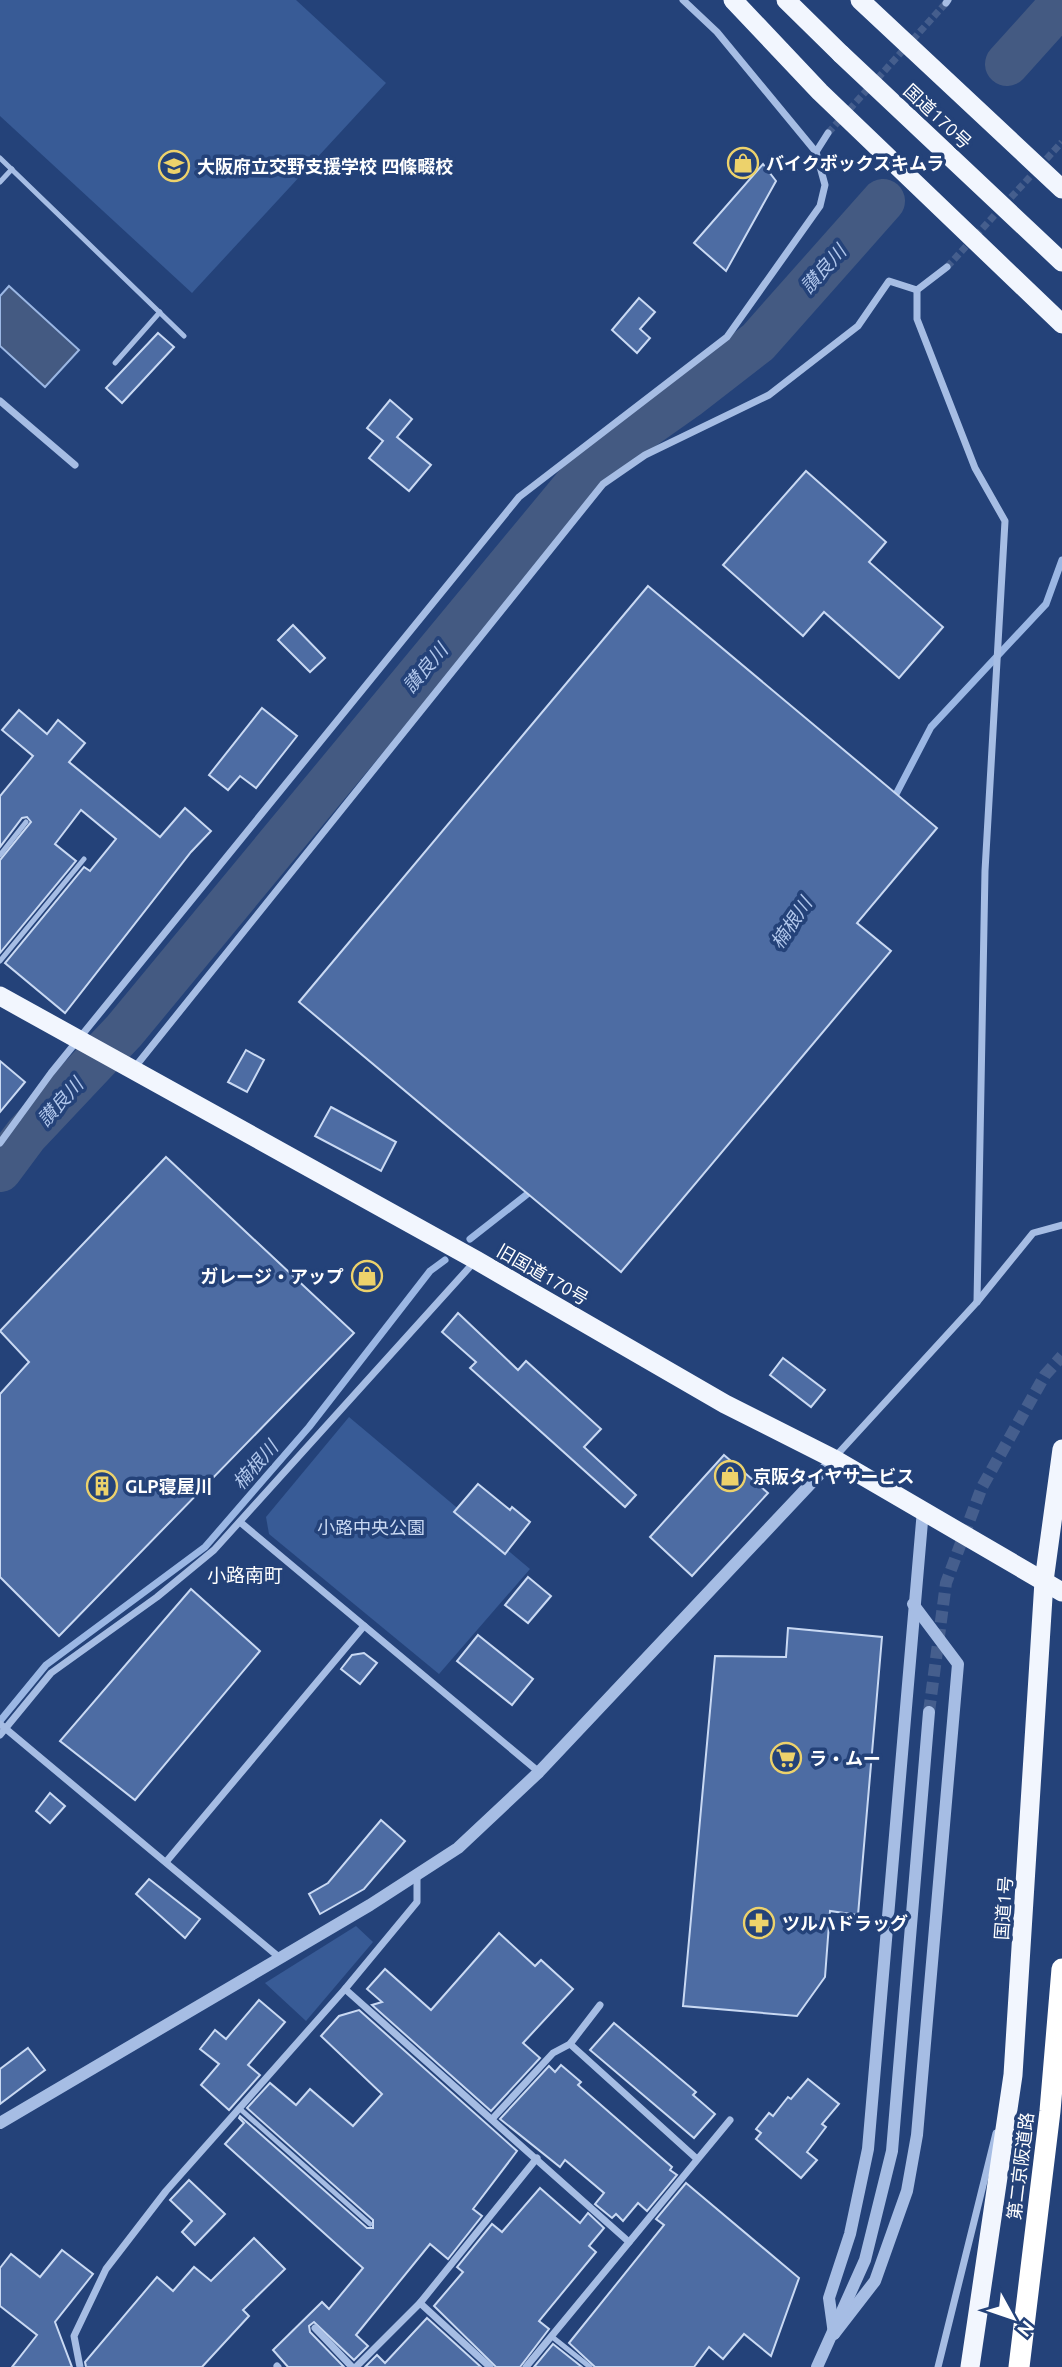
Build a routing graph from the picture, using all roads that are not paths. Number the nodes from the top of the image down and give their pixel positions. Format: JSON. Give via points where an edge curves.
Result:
{"nodes":[{"id":1,"x":683,"y":0,"type":"edge"},
{"id":2,"x":733,"y":0,"type":"edge"},
{"id":3,"x":786,"y":0,"type":"edge"},
{"id":4,"x":860,"y":0,"type":"edge"},
{"id":5,"x":828,"y":133,"type":"tunnel mouth"},
{"id":6,"x":816,"y":152,"type":"junction"},
{"id":7,"x":0,"y":158,"type":"edge"},
{"id":8,"x":12,"y":169,"type":"junction"},
{"id":9,"x":0,"y":182,"type":"edge"},
{"id":10,"x":1062,"y":189,"type":"edge"},
{"id":11,"x":1062,"y":262,"type":"edge"},
{"id":12,"x":947,"y":267,"type":"tunnel mouth"},
{"id":13,"x":917,"y":290,"type":"junction"},
{"id":14,"x":160,"y":312,"type":"junction"},
{"id":15,"x":1062,"y":324,"type":"edge"},
{"id":16,"x":184,"y":336,"type":"dead end"},
{"id":17,"x":115,"y":363,"type":"dead end"},
{"id":18,"x":0,"y":401,"type":"edge"},
{"id":19,"x":75,"y":465,"type":"dead end"},
{"id":20,"x":26,"y":822,"type":"dead end"},
{"id":21,"x":0,"y":855,"type":"edge"},
{"id":22,"x":84,"y":859,"type":"dead end"},
{"id":23,"x":2,"y":956,"type":"edge"},
{"id":24,"x":0,"y":996,"type":"edge"},
{"id":25,"x":82,"y":1042,"type":"junction"},
{"id":26,"x":128,"y":1068,"type":"junction"},
{"id":27,"x":0,"y":1143,"type":"edge"},
{"id":28,"x":1062,"y":1225,"type":"edge"},
{"id":29,"x":476,"y":1260,"type":"junction"},
{"id":30,"x":977,"y":1302,"type":"junction"},
{"id":31,"x":1062,"y":1449,"type":"edge"},
{"id":32,"x":834,"y":1459,"type":"junction"},
{"id":33,"x":923,"y":1510,"type":"junction"},
{"id":34,"x":240,"y":1522,"type":"junction"},
{"id":35,"x":1044,"y":1581,"type":"junction"},
{"id":36,"x":1062,"y":1592,"type":"edge"},
{"id":37,"x":913,"y":1604,"type":"junction"},
{"id":38,"x":364,"y":1626,"type":"junction"},
{"id":39,"x":929,"y":1712,"type":"tunnel mouth"},
{"id":40,"x":2,"y":1729,"type":"edge"},
{"id":41,"x":539,"y":1772,"type":"junction"},
{"id":42,"x":166,"y":1863,"type":"junction"},
{"id":43,"x":417,"y":1875,"type":"junction"},
{"id":44,"x":280,"y":1958,"type":"junction"},
{"id":45,"x":1062,"y":1969,"type":"edge"},
{"id":46,"x":345,"y":1989,"type":"junction"},
{"id":47,"x":600,"y":2005,"type":"dead end"},
{"id":48,"x":570,"y":2044,"type":"junction"},
{"id":49,"x":1013,"y":2075,"type":"junction"},
{"id":50,"x":239,"y":2108,"type":"junction"},
{"id":51,"x":493,"y":2119,"type":"junction"},
{"id":52,"x":730,"y":2120,"type":"dead end"},
{"id":53,"x":0,"y":2123,"type":"edge"},
{"id":54,"x":537,"y":2158,"type":"junction"},
{"id":55,"x":697,"y":2159,"type":"junction"},
{"id":56,"x":370,"y":2224,"type":"dead end"},
{"id":57,"x":629,"y":2242,"type":"junction"},
{"id":58,"x":420,"y":2303,"type":"junction"},
{"id":59,"x":315,"y":2328,"type":"dead end"},
{"id":60,"x":834,"y":2334,"type":"junction"},
{"id":61,"x":551,"y":2336,"type":"junction"},
{"id":62,"x":80,"y":2367,"type":"edge"},
{"id":63,"x":354,"y":2367,"type":"edge"},
{"id":64,"x":490,"y":2367,"type":"edge"},
{"id":65,"x":526,"y":2367,"type":"edge"},
{"id":66,"x":590,"y":2367,"type":"edge"},
{"id":67,"x":817,"y":2367,"type":"edge"},
{"id":68,"x":938,"y":2367,"type":"edge"},
{"id":69,"x":971,"y":2367,"type":"edge"},
{"id":70,"x":1019,"y":2367,"type":"edge"}],
"edges":[{"from":1,"to":6,"type":"street","via":[[716,32]]},
{"from":2,"to":15,"type":"highway","via":[[820,92]]},
{"from":3,"to":11,"type":"highway","name":"国道170号","bridge":true},
{"from":4,"to":10,"type":"highway"},
{"from":5,"to":6,"type":"street"},
{"from":6,"to":25,"type":"street","via":[[825,185],[820,206],[727,337],[519,497]]},
{"from":7,"to":8,"type":"lane"},
{"from":8,"to":9,"type":"lane"},
{"from":8,"to":14,"type":"lane"},
{"from":12,"to":13,"type":"street"},
{"from":13,"to":26,"type":"street","via":[[889,281],[858,326],[769,395],[645,455],[603,484]]},
{"from":13,"to":30,"type":"street","via":[[917,318],[975,468],[1004,522],[985,871]]},
{"from":14,"to":16,"type":"lane"},
{"from":14,"to":17,"type":"lane"},
{"from":18,"to":19,"type":"street"},
{"from":20,"to":21,"type":"lane"},
{"from":22,"to":23,"type":"lane"},
{"from":24,"to":25,"type":"highway","name":"旧国道170号"},
{"from":25,"to":26,"type":"highway","name":"旧国道170号"},
{"from":25,"to":27,"type":"street"},
{"from":26,"to":29,"type":"highway","name":"旧国道170号"},
{"from":28,"to":30,"type":"street","via":[[1033,1233]]},
{"from":29,"to":32,"type":"highway","name":"旧国道170号","via":[[725,1404]]},
{"from":29,"to":34,"type":"street"},
{"from":30,"to":32,"type":"street"},
{"from":31,"to":35,"type":"highway","name":"国道1号"},
{"from":32,"to":33,"type":"highway","name":"旧国道170号"},
{"from":32,"to":41,"type":"street"},
{"from":33,"to":35,"type":"highway","name":"旧国道170号"},
{"from":33,"to":37,"type":"street"},
{"from":34,"to":38,"type":"street"},
{"from":34,"to":40,"type":"street","via":[[157,1597],[51,1673]]},
{"from":35,"to":36,"type":"highway","name":"旧国道170号"},
{"from":35,"to":49,"type":"highway","name":"国道1号"},
{"from":37,"to":60,"type":"street","via":[[869,2136],[850,2234],[828,2298]]},
{"from":37,"to":60,"type":"street","via":[[958,1664],[917,2135],[907,2191],[875,2281]]},
{"from":38,"to":41,"type":"street"},
{"from":38,"to":42,"type":"street"},
{"from":39,"to":60,"type":"street","via":[[892,2151],[865,2260]]},
{"from":40,"to":42,"type":"street"},
{"from":41,"to":43,"type":"street","via":[[458,1848]]},
{"from":42,"to":44,"type":"street"},
{"from":43,"to":44,"type":"street"},
{"from":43,"to":46,"type":"street","via":[[417,1902]]},
{"from":44,"to":53,"type":"street"},
{"from":45,"to":70,"type":"highway","name":"第二京阪道路"},
{"from":46,"to":50,"type":"street"},
{"from":46,"to":51,"type":"street"},
{"from":47,"to":48,"type":"street"},
{"from":48,"to":51,"type":"street","via":[[553,2053]]},
{"from":48,"to":55,"type":"street"},
{"from":49,"to":68,"type":"street","via":[[981,2183]]},
{"from":49,"to":69,"type":"highway","name":"国道1号"},
{"from":50,"to":56,"type":"lane"},
{"from":50,"to":62,"type":"street","via":[[106,2269],[74,2336]]},
{"from":51,"to":54,"type":"street"},
{"from":52,"to":55,"type":"street"},
{"from":54,"to":57,"type":"street"},
{"from":54,"to":58,"type":"street"},
{"from":55,"to":57,"type":"street"},
{"from":57,"to":61,"type":"street"},
{"from":58,"to":63,"type":"street"},
{"from":58,"to":64,"type":"street"},
{"from":59,"to":63,"type":"street"},
{"from":60,"to":67,"type":"street"},
{"from":61,"to":65,"type":"street"},
{"from":61,"to":66,"type":"lane"}]}
